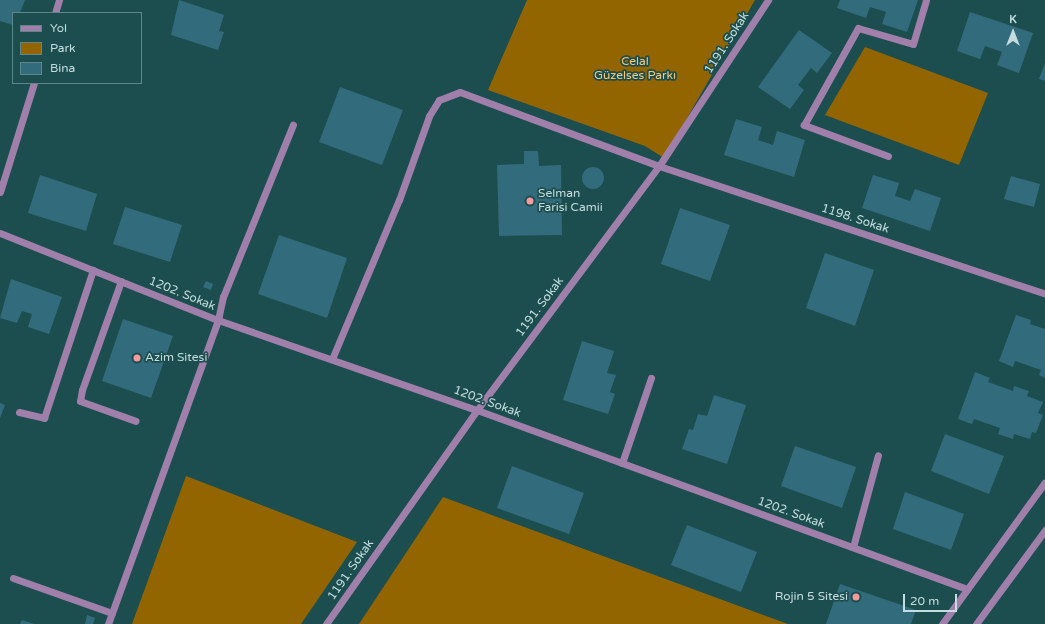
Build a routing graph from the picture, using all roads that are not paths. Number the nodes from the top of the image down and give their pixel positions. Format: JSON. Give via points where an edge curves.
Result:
{"nodes":[{"id":1,"x":59,"y":0,"type":"edge"},
{"id":2,"x":768,"y":0,"type":"edge"},
{"id":3,"x":926,"y":0,"type":"edge"},
{"id":4,"x":55,"y":12,"type":"edge"},
{"id":5,"x":34,"y":84,"type":"edge"},
{"id":6,"x":293,"y":125,"type":"dead end"},
{"id":7,"x":888,"y":156,"type":"dead end"},
{"id":8,"x":659,"y":166,"type":"junction"},
{"id":9,"x":0,"y":192,"type":"edge"},
{"id":10,"x":0,"y":233,"type":"edge"},
{"id":11,"x":93,"y":270,"type":"junction"},
{"id":12,"x":121,"y":281,"type":"junction"},
{"id":13,"x":1045,"y":294,"type":"edge"},
{"id":14,"x":218,"y":320,"type":"junction"},
{"id":15,"x":332,"y":359,"type":"junction"},
{"id":16,"x":651,"y":378,"type":"dead end"},
{"id":17,"x":477,"y":410,"type":"junction"},
{"id":18,"x":19,"y":412,"type":"dead end"},
{"id":19,"x":136,"y":421,"type":"dead end"},
{"id":20,"x":878,"y":455,"type":"dead end"},
{"id":21,"x":622,"y":462,"type":"junction"},
{"id":22,"x":1045,"y":482,"type":"edge"},
{"id":23,"x":1045,"y":530,"type":"edge"},
{"id":24,"x":853,"y":547,"type":"junction"},
{"id":25,"x":13,"y":578,"type":"dead end"},
{"id":26,"x":967,"y":589,"type":"junction"},
{"id":27,"x":112,"y":613,"type":"junction"},
{"id":28,"x":108,"y":624,"type":"edge"},
{"id":29,"x":326,"y":624,"type":"edge"},
{"id":30,"x":942,"y":624,"type":"edge"},
{"id":31,"x":976,"y":624,"type":"edge"}],
"edges":[{"from":1,"to":4,"type":"street"},
{"from":2,"to":8,"type":"street","name":"1191. Sokak"},
{"from":3,"to":7,"type":"street","via":[[913,44],[858,28],[804,125]]},
{"from":5,"to":9,"type":"street"},
{"from":6,"to":14,"type":"street","via":[[223,297]]},
{"from":8,"to":13,"type":"street","name":"1198. Sokak"},
{"from":8,"to":15,"type":"street","name":"1198. Sokak","via":[[460,92],[449,94],[439,100],[429,116],[399,200]]},
{"from":8,"to":17,"type":"street","name":"1191. Sokak"},
{"from":10,"to":11,"type":"street","name":"1202. Sokak"},
{"from":11,"to":12,"type":"street","name":"1202. Sokak"},
{"from":11,"to":18,"type":"street","via":[[44,418]]},
{"from":12,"to":14,"type":"street","name":"1202. Sokak"},
{"from":12,"to":19,"type":"street","via":[[80,400]]},
{"from":14,"to":15,"type":"street","name":"1202. Sokak"},
{"from":14,"to":27,"type":"street"},
{"from":15,"to":17,"type":"street","name":"1202. Sokak"},
{"from":16,"to":21,"type":"street"},
{"from":17,"to":21,"type":"street","name":"1202. Sokak"},
{"from":17,"to":29,"type":"street","name":"1191. Sokak"},
{"from":20,"to":24,"type":"street"},
{"from":21,"to":24,"type":"street","name":"1202. Sokak"},
{"from":22,"to":26,"type":"street"},
{"from":23,"to":31,"type":"street"},
{"from":24,"to":26,"type":"street","name":"1202. Sokak"},
{"from":25,"to":27,"type":"street"},
{"from":26,"to":30,"type":"street"},
{"from":27,"to":28,"type":"street"}]}
